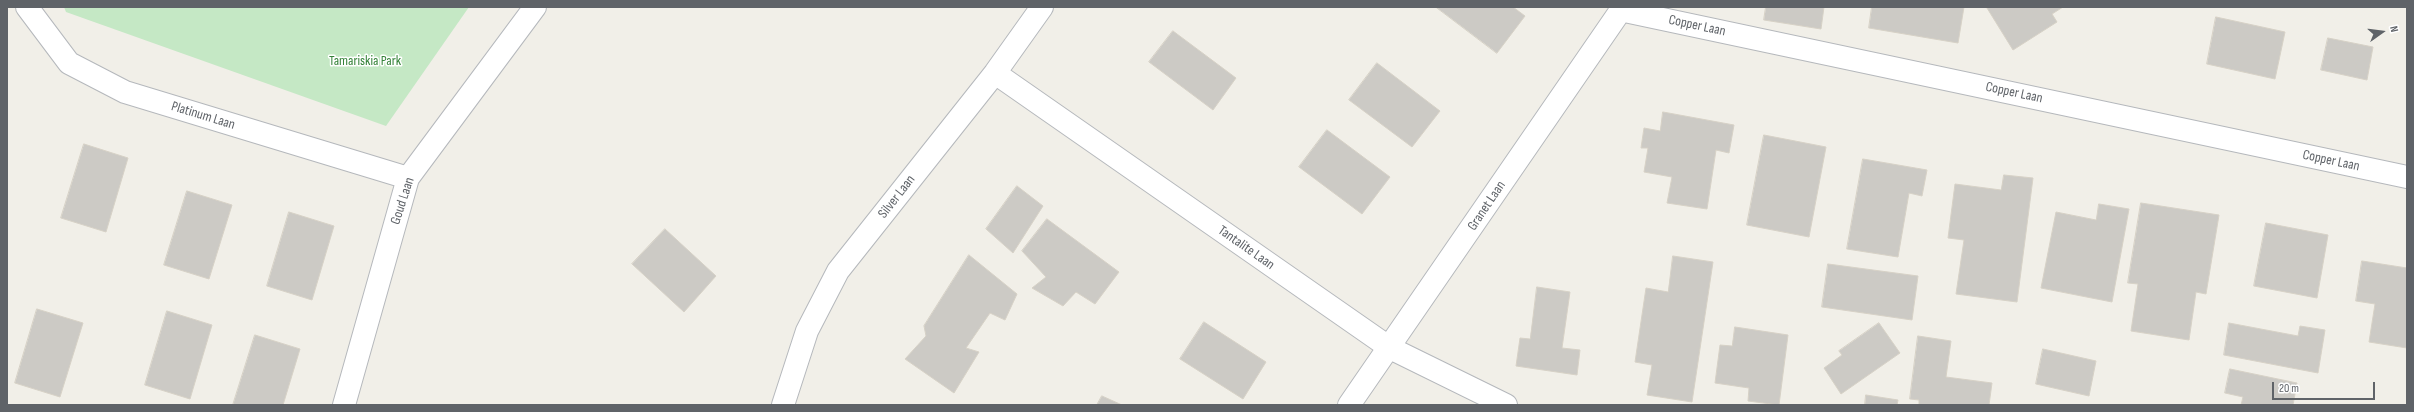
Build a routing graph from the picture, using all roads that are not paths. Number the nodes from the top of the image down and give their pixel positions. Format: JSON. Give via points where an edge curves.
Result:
{"nodes":[{"id":1,"x":27,"y":7,"type":"edge"},
{"id":2,"x":535,"y":7,"type":"edge"},
{"id":3,"x":1042,"y":7,"type":"edge"},
{"id":4,"x":1622,"y":8,"type":"edge"},
{"id":5,"x":995,"y":73,"type":"junction"},
{"id":6,"x":2407,"y":177,"type":"edge"},
{"id":7,"x":408,"y":178,"type":"junction"},
{"id":8,"x":1390,"y":348,"type":"junction"},
{"id":9,"x":344,"y":405,"type":"edge"},
{"id":10,"x":783,"y":405,"type":"edge"},
{"id":11,"x":1349,"y":405,"type":"edge"},
{"id":12,"x":1506,"y":405,"type":"edge"}],
"edges":[{"from":1,"to":7,"type":"street","name":"Platinum Laan","via":[[69,63],[126,92]]},
{"from":2,"to":7,"type":"street","name":"Goud Laan"},
{"from":3,"to":5,"type":"street","name":"Silver Laan"},
{"from":4,"to":6,"type":"street","name":"Copper Laan"},
{"from":4,"to":8,"type":"street","name":"Granet Laan"},
{"from":5,"to":8,"type":"street","name":"Tantalite Laan"},
{"from":5,"to":10,"type":"street","name":"Silver Laan","via":[[838,271],[807,331]]},
{"from":7,"to":9,"type":"street","name":"Goud Laan"},
{"from":8,"to":11,"type":"street","name":"Granet Laan"},
{"from":8,"to":12,"type":"street","name":"Tantalite Laan"}]}
